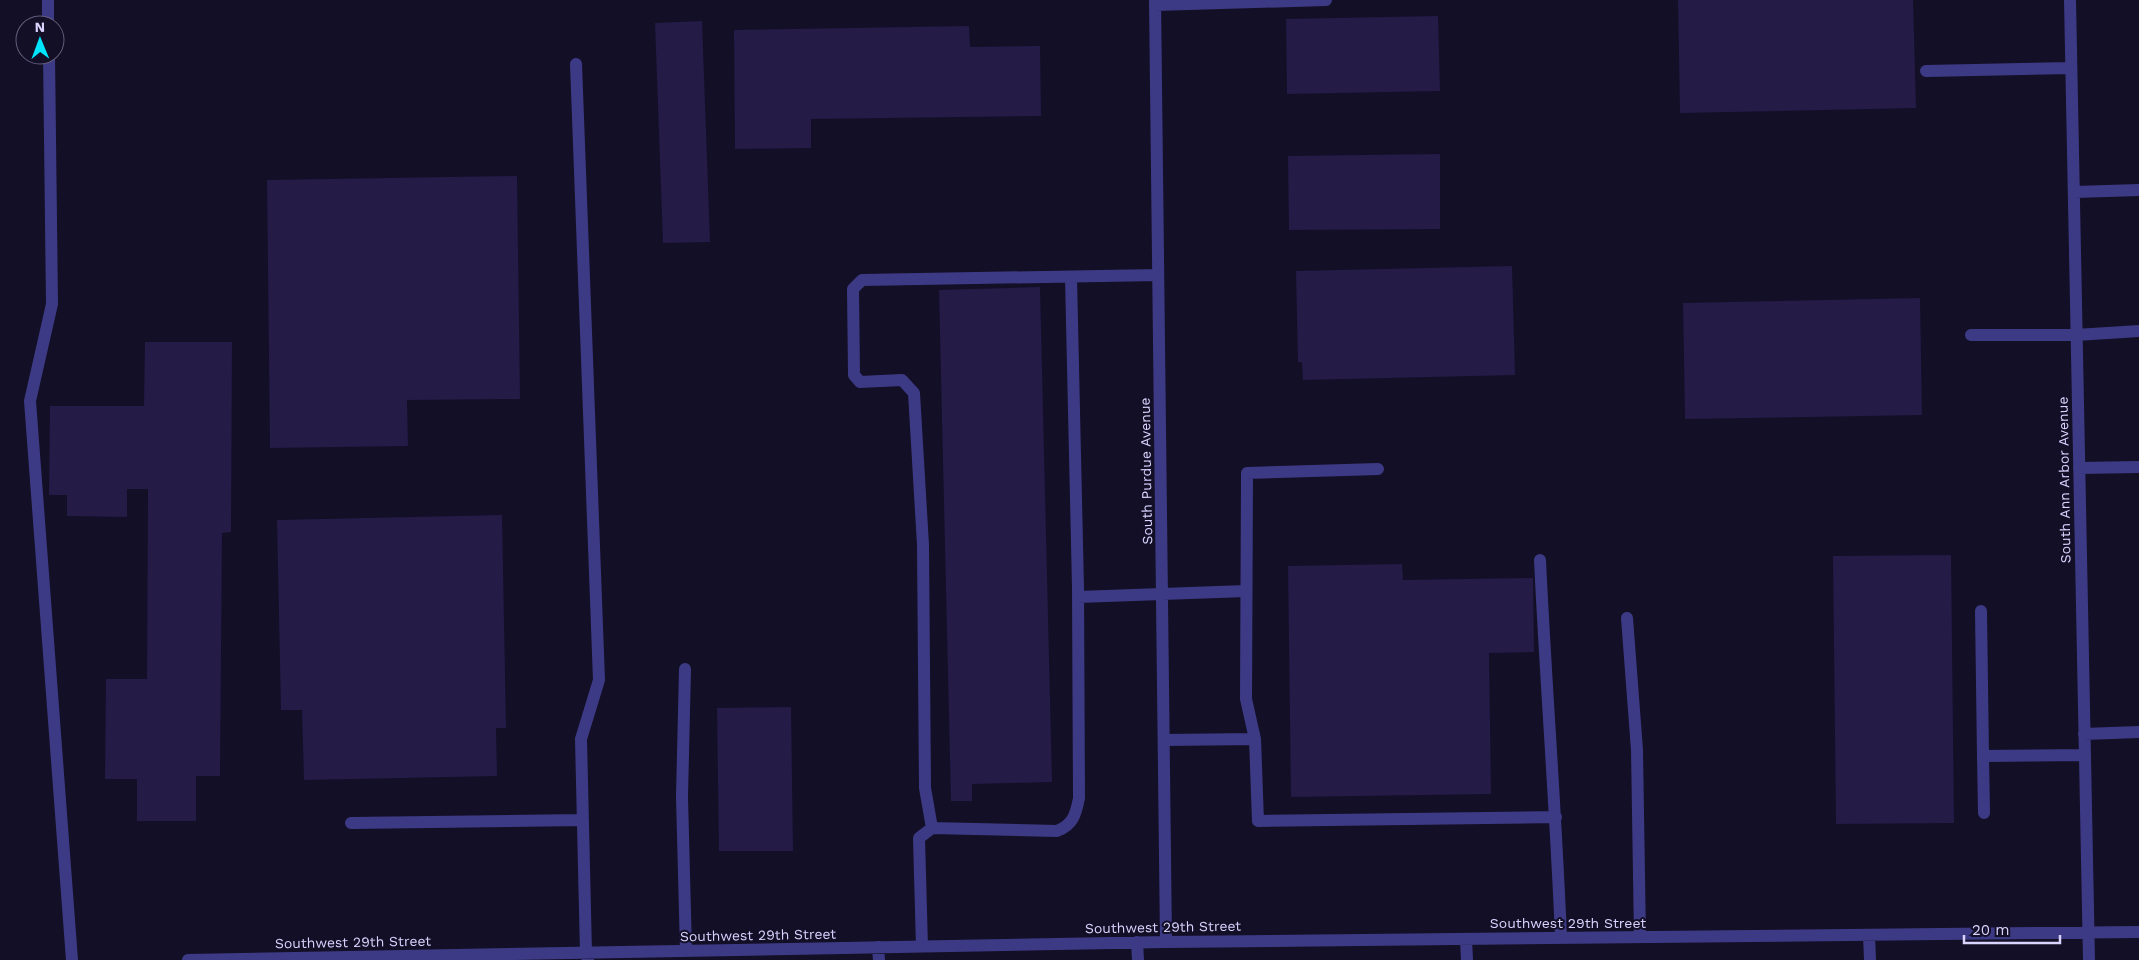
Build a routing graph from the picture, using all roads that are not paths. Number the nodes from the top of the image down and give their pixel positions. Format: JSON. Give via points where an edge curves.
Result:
{"nodes":[{"id":1,"x":48,"y":0,"type":"edge"},
{"id":2,"x":1326,"y":0,"type":"edge"},
{"id":3,"x":2070,"y":0,"type":"edge"},
{"id":4,"x":1155,"y":3,"type":"edge"},
{"id":5,"x":48,"y":15,"type":"edge"},
{"id":6,"x":576,"y":64,"type":"dead end"},
{"id":7,"x":49,"y":65,"type":"edge"},
{"id":8,"x":2071,"y":68,"type":"junction"},
{"id":9,"x":1926,"y":71,"type":"dead end"},
{"id":10,"x":2139,"y":190,"type":"edge"},
{"id":11,"x":2074,"y":192,"type":"junction"},
{"id":12,"x":1158,"y":275,"type":"junction"},
{"id":13,"x":1070,"y":277,"type":"junction"},
{"id":14,"x":2139,"y":331,"type":"edge"},
{"id":15,"x":2076,"y":334,"type":"junction"},
{"id":16,"x":1971,"y":335,"type":"dead end"},
{"id":17,"x":2139,"y":467,"type":"edge"},
{"id":18,"x":2079,"y":468,"type":"junction"},
{"id":19,"x":1378,"y":469,"type":"dead end"},
{"id":20,"x":1540,"y":560,"type":"dead end"},
{"id":21,"x":1246,"y":591,"type":"junction"},
{"id":22,"x":1162,"y":593,"type":"junction"},
{"id":23,"x":1078,"y":597,"type":"junction"},
{"id":24,"x":1981,"y":611,"type":"dead end"},
{"id":25,"x":1628,"y":618,"type":"dead end"},
{"id":26,"x":685,"y":669,"type":"dead end"},
{"id":27,"x":2139,"y":732,"type":"edge"},
{"id":28,"x":2084,"y":734,"type":"junction"},
{"id":29,"x":1255,"y":739,"type":"junction"},
{"id":30,"x":1164,"y":740,"type":"junction"},
{"id":31,"x":2085,"y":755,"type":"junction"},
{"id":32,"x":1983,"y":756,"type":"junction"},
{"id":33,"x":1984,"y":813,"type":"dead end"},
{"id":34,"x":1556,"y":817,"type":"junction"},
{"id":35,"x":583,"y":820,"type":"junction"},
{"id":36,"x":351,"y":823,"type":"dead end"},
{"id":37,"x":932,"y":828,"type":"junction"},
{"id":38,"x":2139,"y":932,"type":"edge"},
{"id":39,"x":2088,"y":933,"type":"junction"},
{"id":40,"x":1869,"y":935,"type":"junction"},
{"id":41,"x":1640,"y":937,"type":"junction"},
{"id":42,"x":1561,"y":938,"type":"junction"},
{"id":43,"x":1466,"y":939,"type":"junction"},
{"id":44,"x":1137,"y":942,"type":"junction"},
{"id":45,"x":1166,"y":942,"type":"junction"},
{"id":46,"x":922,"y":947,"type":"junction"},
{"id":47,"x":686,"y":951,"type":"junction"},
{"id":48,"x":878,"y":954,"type":"edge"},
{"id":49,"x":587,"y":956,"type":"edge"},
{"id":50,"x":72,"y":960,"type":"edge"},
{"id":51,"x":188,"y":960,"type":"edge"},
{"id":52,"x":233,"y":960,"type":"edge"},
{"id":53,"x":1138,"y":960,"type":"edge"},
{"id":54,"x":1467,"y":960,"type":"edge"},
{"id":55,"x":1870,"y":960,"type":"edge"},
{"id":56,"x":2089,"y":960,"type":"edge"}],
"edges":[{"from":1,"to":5,"type":"street"},
{"from":2,"to":4,"type":"street"},
{"from":3,"to":8,"type":"street","name":"South Ann Arbor Avenue"},
{"from":4,"to":12,"type":"street","name":"South Purdue Avenue"},
{"from":6,"to":35,"type":"street","via":[[599,680],[581,739]]},
{"from":7,"to":50,"type":"street","via":[[52,304],[30,401]]},
{"from":8,"to":9,"type":"street"},
{"from":8,"to":11,"type":"street","name":"South Ann Arbor Avenue"},
{"from":10,"to":11,"type":"street"},
{"from":11,"to":15,"type":"street","name":"South Ann Arbor Avenue"},
{"from":12,"to":13,"type":"street"},
{"from":12,"to":22,"type":"street","name":"South Purdue Avenue"},
{"from":13,"to":23,"type":"street"},
{"from":13,"to":37,"type":"street","via":[[862,280],[854,290],[854,375],[860,382],[902,380],[914,393],[923,545],[925,788]]},
{"from":14,"to":15,"type":"street"},
{"from":15,"to":16,"type":"street"},
{"from":15,"to":18,"type":"street","name":"South Ann Arbor Avenue"},
{"from":17,"to":18,"type":"street"},
{"from":18,"to":28,"type":"street","name":"South Ann Arbor Avenue"},
{"from":19,"to":21,"type":"street","via":[[1247,473]]},
{"from":20,"to":34,"type":"street"},
{"from":21,"to":22,"type":"street"},
{"from":21,"to":29,"type":"street","via":[[1246,699]]},
{"from":22,"to":23,"type":"street"},
{"from":22,"to":30,"type":"street","name":"South Purdue Avenue"},
{"from":23,"to":37,"type":"street","via":[[1079,798],[1076,816],[1057,831]]},
{"from":24,"to":32,"type":"street"},
{"from":25,"to":41,"type":"street","via":[[1637,750]]},
{"from":26,"to":47,"type":"street","via":[[682,797]]},
{"from":27,"to":28,"type":"street"},
{"from":28,"to":31,"type":"street","name":"South Ann Arbor Avenue"},
{"from":29,"to":30,"type":"street"},
{"from":29,"to":34,"type":"street","via":[[1258,821]]},
{"from":30,"to":45,"type":"street","name":"South Purdue Avenue"},
{"from":31,"to":32,"type":"street"},
{"from":31,"to":39,"type":"street","name":"South Ann Arbor Avenue"},
{"from":32,"to":33,"type":"street"},
{"from":34,"to":42,"type":"street"},
{"from":35,"to":36,"type":"street"},
{"from":35,"to":49,"type":"street"},
{"from":37,"to":46,"type":"street","via":[[919,838]]},
{"from":38,"to":39,"type":"street","name":"Southwest 29th Street"},
{"from":39,"to":40,"type":"street","name":"Southwest 29th Street"},
{"from":39,"to":56,"type":"street","name":"South Ann Arbor Avenue"},
{"from":40,"to":41,"type":"street","name":"Southwest 29th Street"},
{"from":40,"to":55,"type":"street"},
{"from":41,"to":42,"type":"street","name":"Southwest 29th Street"},
{"from":42,"to":43,"type":"street","name":"Southwest 29th Street"},
{"from":43,"to":45,"type":"street","name":"Southwest 29th Street"},
{"from":43,"to":54,"type":"street"},
{"from":44,"to":45,"type":"street","name":"Southwest 29th Street"},
{"from":44,"to":46,"type":"street","name":"Southwest 29th Street"},
{"from":44,"to":53,"type":"street"},
{"from":46,"to":48,"type":"street","name":"Southwest 29th Street"},
{"from":47,"to":48,"type":"street","name":"Southwest 29th Street"},
{"from":47,"to":49,"type":"street","name":"Southwest 29th Street"},
{"from":49,"to":52,"type":"street","name":"Southwest 29th Street"},
{"from":51,"to":52,"type":"street","name":"Southwest 29th Street"}]}
